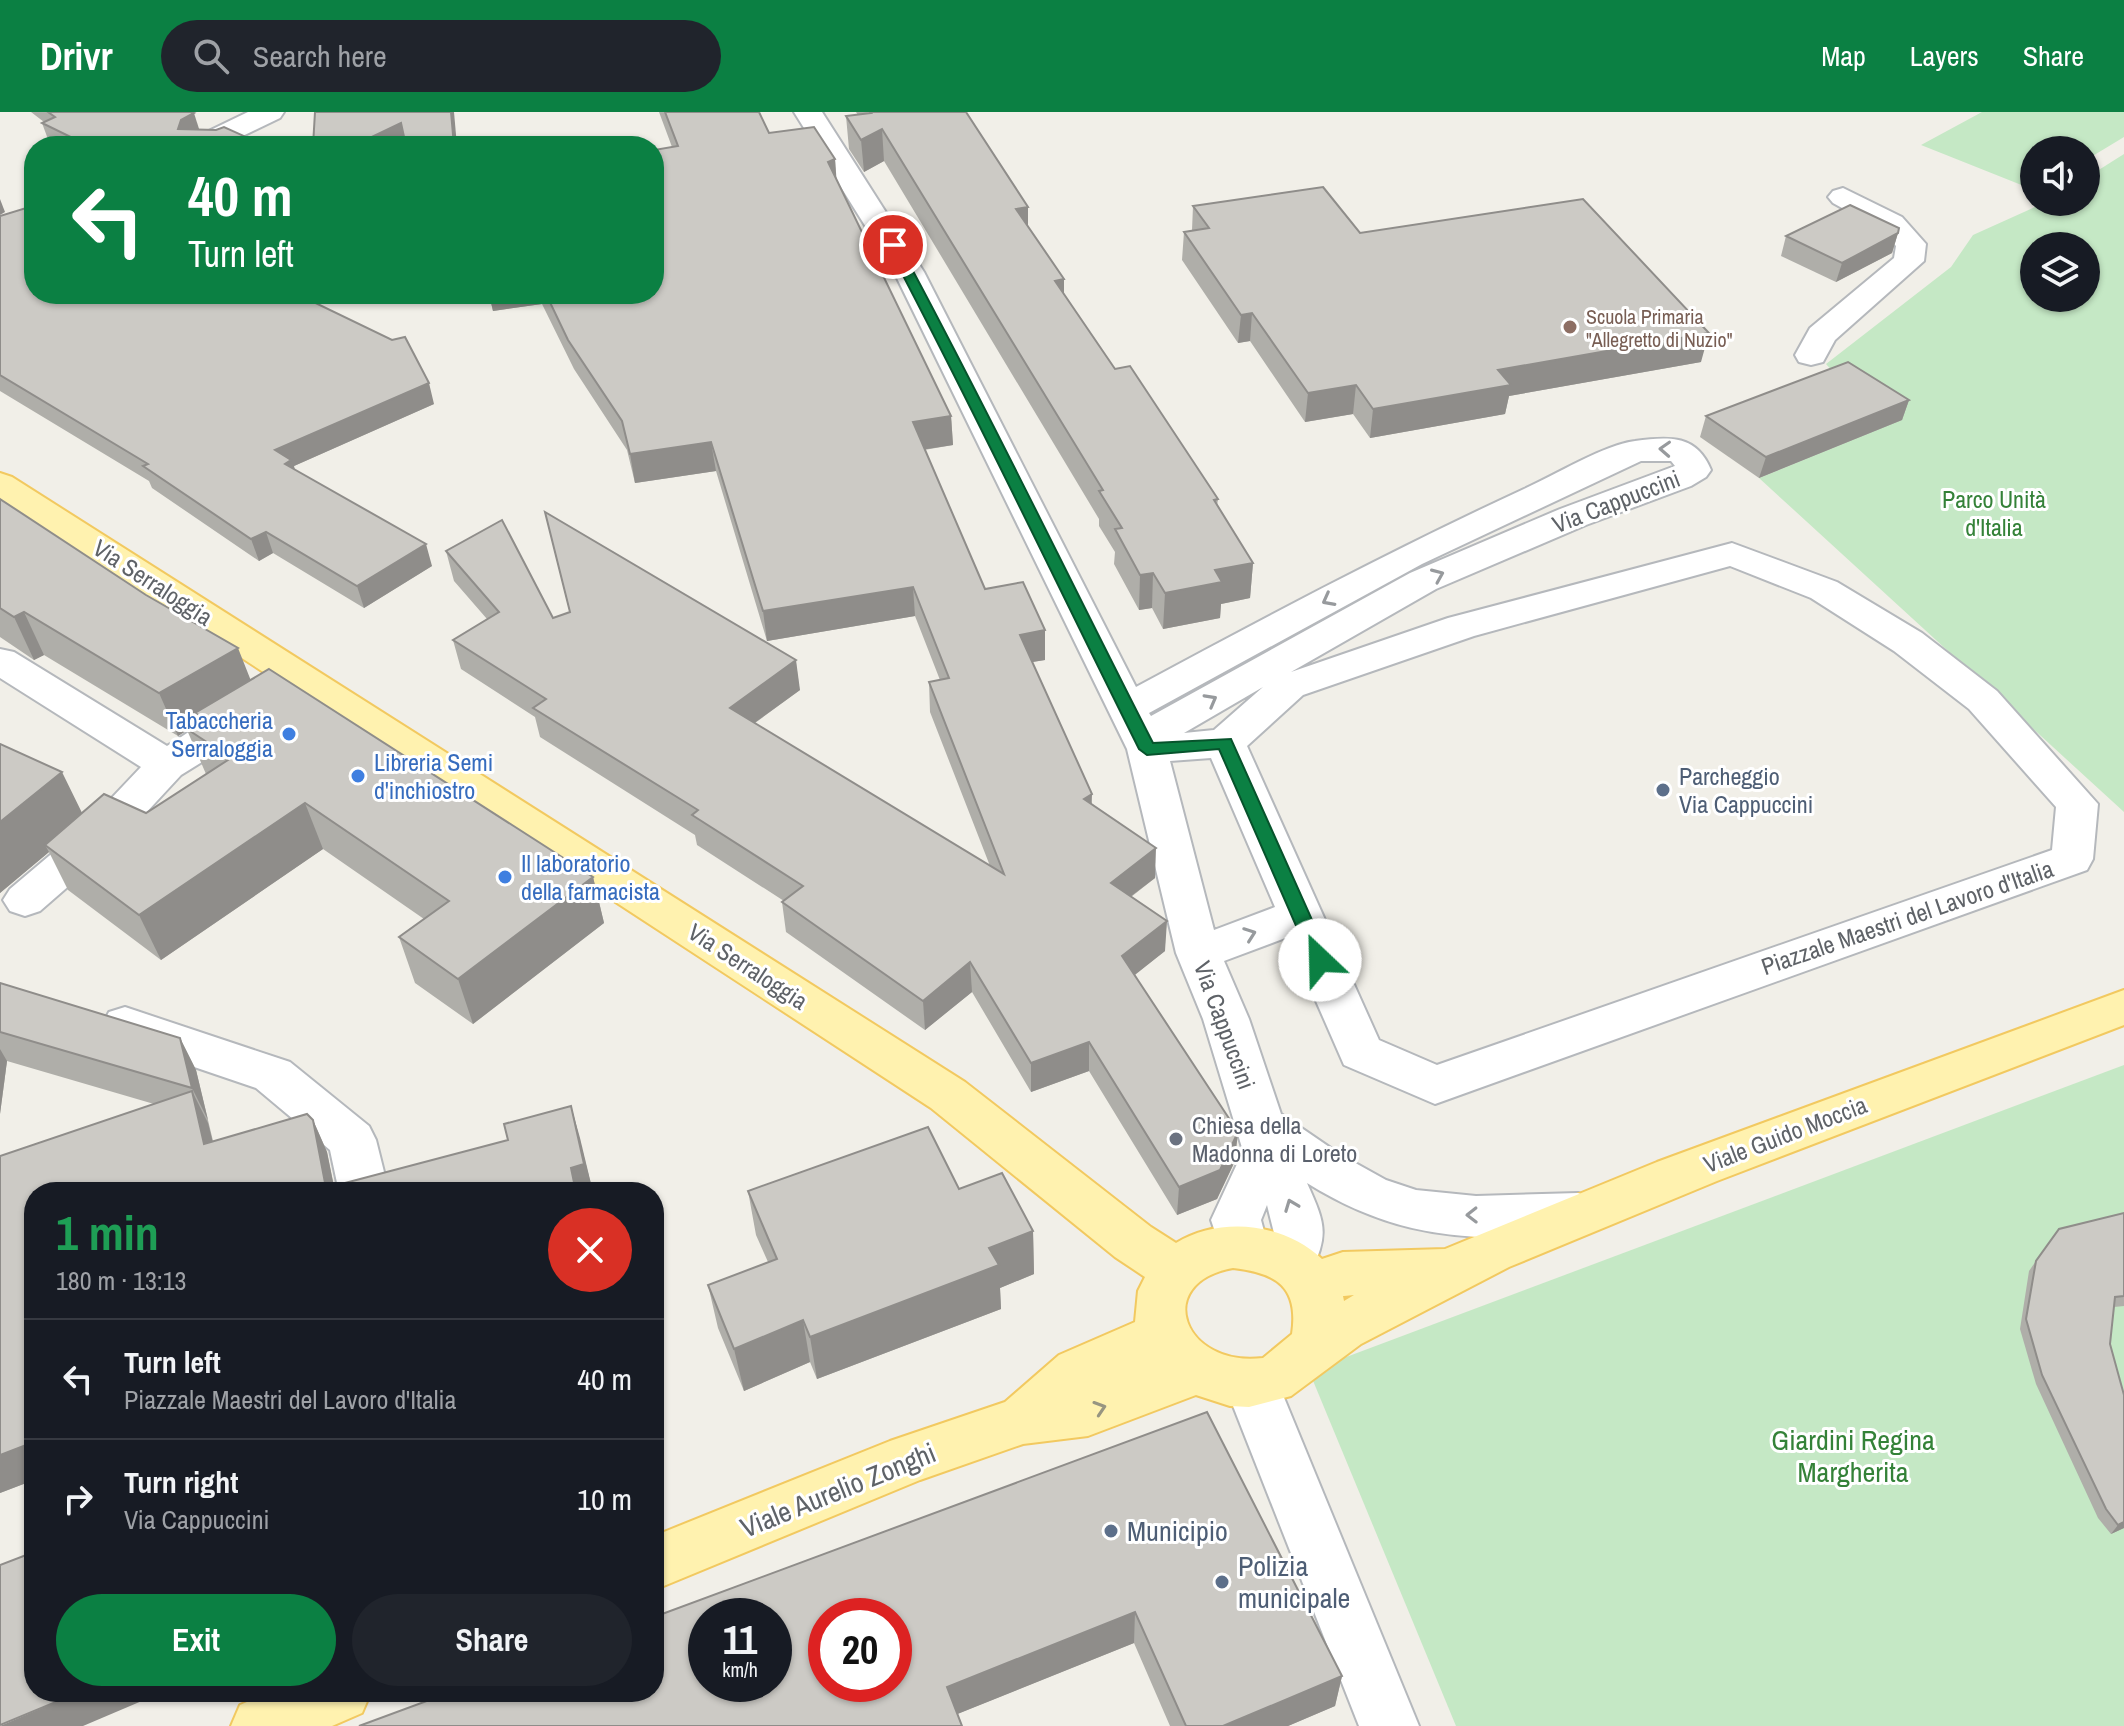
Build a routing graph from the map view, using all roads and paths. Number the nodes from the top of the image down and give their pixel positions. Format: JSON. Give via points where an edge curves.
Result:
{"nodes":[{"id":1,"x":270,"y":112,"type":"edge"},
{"id":2,"x":808,"y":112,"type":"edge"},
{"id":3,"x":221,"y":136,"type":"edge"},
{"id":4,"x":1843,"y":197,"type":"dead end"},
{"id":5,"x":1811,"y":355,"type":"dead end"},
{"id":6,"x":9,"y":501,"type":"edge"},
{"id":7,"x":0,"y":661,"type":"edge"},
{"id":8,"x":306,"y":681,"type":"junction"},
{"id":9,"x":1140,"y":732,"type":"junction"},
{"id":10,"x":1225,"y":743,"type":"junction"},
{"id":11,"x":167,"y":765,"type":"junction"},
{"id":12,"x":25,"y":900,"type":"dead end"},
{"id":13,"x":1301,"y":915,"type":"junction"},
{"id":14,"x":1198,"y":953,"type":"junction"},
{"id":15,"x":2124,"y":1007,"type":"edge"},
{"id":16,"x":87,"y":1012,"type":"edge"},
{"id":17,"x":1264,"y":1138,"type":"junction"},
{"id":18,"x":362,"y":1182,"type":"edge"},
{"id":19,"x":1578,"y":1214,"type":"junction"},
{"id":20,"x":1243,"y":1246,"type":"junction"},
{"id":21,"x":1176,"y":1270,"type":"junction"},
{"id":22,"x":1450,"y":1270,"type":"junction"},
{"id":23,"x":1303,"y":1272,"type":"junction"},
{"id":24,"x":1317,"y":1345,"type":"junction"},
{"id":25,"x":1179,"y":1352,"type":"junction"},
{"id":26,"x":1251,"y":1383,"type":"junction"},
{"id":27,"x":664,"y":1559,"type":"edge"},
{"id":28,"x":317,"y":1702,"type":"edge"},
{"id":29,"x":261,"y":1726,"type":"edge"},
{"id":30,"x":1389,"y":1726,"type":"edge"}],
"edges":[{"from":1,"to":3,"type":"street"},
{"from":2,"to":9,"type":"street","name":"Via Cappuccini","via":[[909,272]]},
{"from":4,"to":5,"type":"street","via":[[1891,223],[1911,244],[1909,261],[1821,335]]},
{"from":6,"to":8,"type":"main road","name":"Via Serraloggia"},
{"from":7,"to":11,"type":"street"},
{"from":8,"to":11,"type":"street"},
{"from":8,"to":21,"type":"main road","name":"Via Serraloggia","via":[[948,1095]]},
{"from":9,"to":9,"type":"street","name":"Via Cappuccini","one_way":true,"via":[[1423,581],[1679,479],[1694,470],[1689,458],[1679,450],[1635,451],[1409,556]]},
{"from":9,"to":10,"type":"street"},
{"from":9,"to":14,"type":"street","name":"Via Cappuccini"},
{"from":10,"to":13,"type":"street","name":"Piazzale Maestri del Lavoro d'Italia"},
{"from":10,"to":13,"type":"street","name":"Piazzale Maestri del Lavoro d'Italia","via":[[1289,686],[1461,627],[1732,554],[1824,590],[1908,642],[1983,700],[2077,804],[2072,859],[1435,1085],[1361,1052]]},
{"from":11,"to":12,"type":"street","via":[[103,833]]},
{"from":14,"to":13,"type":"street","one_way":true},
{"from":14,"to":17,"type":"street","name":"Via Cappuccini","via":[[1226,1019]]},
{"from":15,"to":19,"type":"main road","name":"Viale Guido Moccia"},
{"from":16,"to":18,"type":"street","via":[[273,1075],[352,1140]]},
{"from":19,"to":17,"type":"street","one_way":true,"via":[[1443,1216],[1407,1208],[1348,1185]]},
{"from":17,"to":20,"type":"street","via":[[1236,1220]]},
{"from":23,"to":17,"type":"street","name":"Via Cappuccini","one_way":true,"via":[[1294,1209]]},
{"from":19,"to":22,"type":"main road","name":"Viale Guido Moccia"},
{"from":20,"to":21,"type":"main road","via":[[1204,1252]]},
{"from":20,"to":23,"type":"main road"},
{"from":21,"to":25,"type":"main road","via":[[1159,1309]]},
{"from":22,"to":23,"type":"main road","name":"Viale Guido Moccia"},
{"from":22,"to":24,"type":"main road","name":"Viale Guido Moccia"},
{"from":23,"to":24,"type":"main road","via":[[1323,1306]]},
{"from":24,"to":26,"type":"main road","name":"Viale Guido Moccia","via":[[1280,1377]]},
{"from":25,"to":26,"type":"main road","name":"Viale Guido Moccia","via":[[1222,1382]]},
{"from":25,"to":27,"type":"main road","name":"Viale Aurelio Zonghi","via":[[1154,1389],[1088,1412],[1023,1420],[909,1459]]},
{"from":26,"to":30,"type":"street"},
{"from":28,"to":29,"type":"main road"}]}
